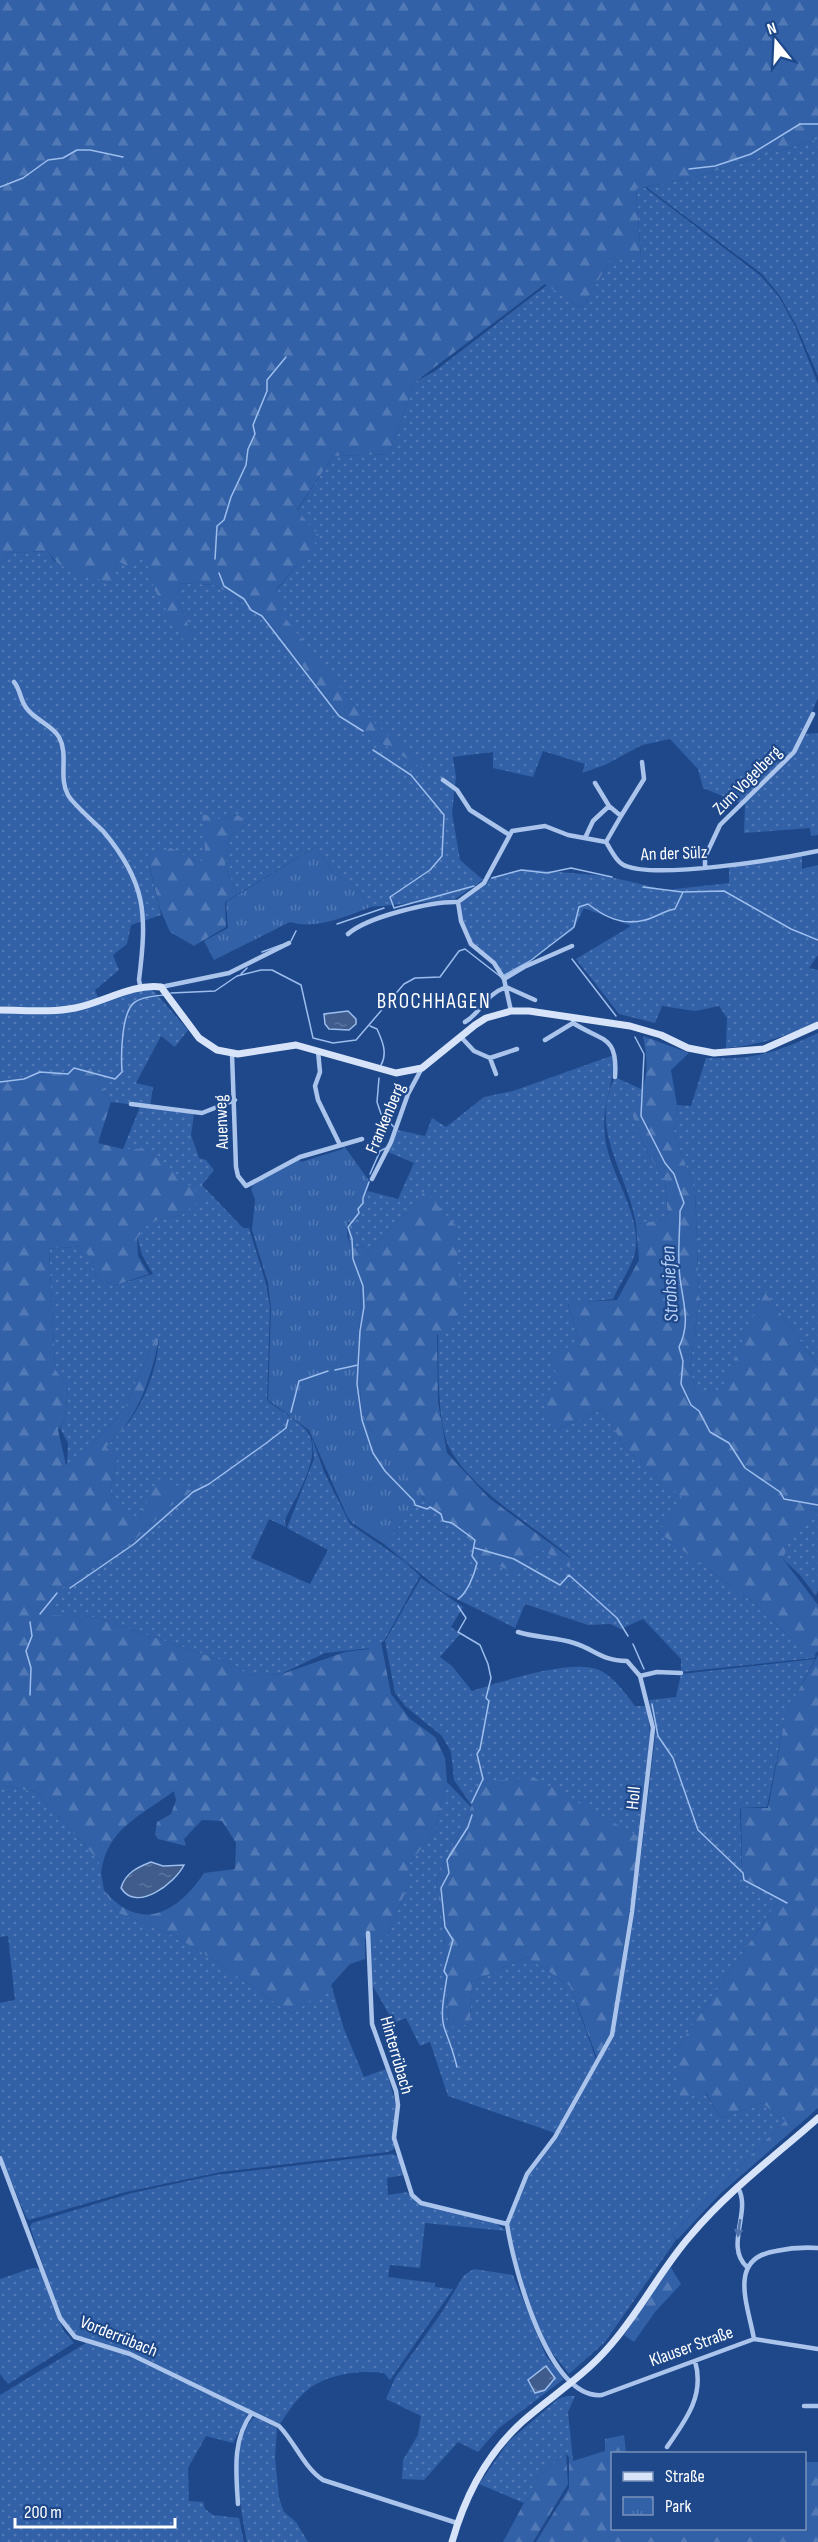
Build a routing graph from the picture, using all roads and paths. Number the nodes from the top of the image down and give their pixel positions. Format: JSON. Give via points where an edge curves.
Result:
{"nodes":[{"id":1,"x":14,"y":682,"type":"dead end"},
{"id":2,"x":813,"y":714,"type":"dead end"},
{"id":3,"x":642,"y":762,"type":"dead end"},
{"id":4,"x":443,"y":780,"type":"dead end"},
{"id":5,"x":595,"y":783,"type":"dead end"},
{"id":6,"x":609,"y":806,"type":"junction"},
{"id":7,"x":621,"y":816,"type":"junction"},
{"id":8,"x":508,"y":834,"type":"junction"},
{"id":9,"x":585,"y":838,"type":"junction"},
{"id":10,"x":606,"y":842,"type":"junction"},
{"id":11,"x":818,"y":850,"type":"edge"},
{"id":12,"x":705,"y":866,"type":"junction"},
{"id":13,"x":458,"y":902,"type":"junction"},
{"id":14,"x":348,"y":934,"type":"dead end"},
{"id":15,"x":289,"y":944,"type":"dead end"},
{"id":16,"x":572,"y":946,"type":"dead end"},
{"id":17,"x":504,"y":980,"type":"junction"},
{"id":18,"x":506,"y":987,"type":"junction"},
{"id":19,"x":163,"y":988,"type":"junction"},
{"id":20,"x":141,"y":989,"type":"junction"},
{"id":21,"x":535,"y":1000,"type":"dead end"},
{"id":22,"x":0,"y":1010,"type":"edge"},
{"id":23,"x":511,"y":1011,"type":"junction"},
{"id":24,"x":573,"y":1020,"type":"junction"},
{"id":25,"x":465,"y":1022,"type":"dead end"},
{"id":26,"x":818,"y":1025,"type":"edge"},
{"id":27,"x":461,"y":1037,"type":"junction"},
{"id":28,"x":545,"y":1040,"type":"dead end"},
{"id":29,"x":517,"y":1049,"type":"dead end"},
{"id":30,"x":318,"y":1051,"type":"junction"},
{"id":31,"x":232,"y":1054,"type":"junction"},
{"id":32,"x":490,"y":1058,"type":"junction"},
{"id":33,"x":422,"y":1068,"type":"junction"},
{"id":34,"x":496,"y":1074,"type":"dead end"},
{"id":35,"x":615,"y":1077,"type":"dead end"},
{"id":36,"x":235,"y":1100,"type":"junction"},
{"id":37,"x":131,"y":1104,"type":"dead end"},
{"id":38,"x":362,"y":1139,"type":"dead end"},
{"id":39,"x":339,"y":1145,"type":"junction"},
{"id":40,"x":372,"y":1179,"type":"dead end"},
{"id":41,"x":518,"y":1632,"type":"dead end"},
{"id":42,"x":681,"y":1673,"type":"dead end"},
{"id":43,"x":640,"y":1676,"type":"junction"},
{"id":44,"x":368,"y":1933,"type":"dead end"},
{"id":45,"x":818,"y":2118,"type":"edge"},
{"id":46,"x":0,"y":2158,"type":"edge"},
{"id":47,"x":738,"y":2188,"type":"junction"},
{"id":48,"x":507,"y":2224,"type":"junction"},
{"id":49,"x":818,"y":2248,"type":"edge"},
{"id":50,"x":747,"y":2267,"type":"junction"},
{"id":51,"x":754,"y":2339,"type":"junction"},
{"id":52,"x":818,"y":2349,"type":"edge"},
{"id":53,"x":695,"y":2361,"type":"junction"},
{"id":54,"x":572,"y":2382,"type":"junction"},
{"id":55,"x":804,"y":2406,"type":"dead end"},
{"id":56,"x":818,"y":2406,"type":"edge"},
{"id":57,"x":252,"y":2413,"type":"junction"},
{"id":58,"x":667,"y":2447,"type":"dead end"},
{"id":59,"x":238,"y":2504,"type":"dead end"},
{"id":60,"x":457,"y":2523,"type":"junction"},
{"id":61,"x":453,"y":2539,"type":"edge"},
{"id":62,"x":460,"y":2542,"type":"edge"}],
"edges":[{"from":1,"to":20,"type":"street","via":[[28,711],[59,736],[62,780],[69,797],[113,843],[136,880],[144,914]]},
{"from":2,"to":12,"type":"street","name":"Zum Vogelberg","via":[[794,752],[720,825],[705,857]]},
{"from":3,"to":7,"type":"street","via":[[644,779]]},
{"from":4,"to":8,"type":"street","via":[[457,790],[470,810]]},
{"from":5,"to":6,"type":"street"},
{"from":6,"to":7,"type":"street"},
{"from":6,"to":9,"type":"street","via":[[593,821]]},
{"from":7,"to":10,"type":"street"},
{"from":8,"to":9,"type":"street","via":[[545,826]]},
{"from":8,"to":13,"type":"street","via":[[484,883]]},
{"from":9,"to":10,"type":"street"},
{"from":10,"to":12,"type":"street","name":"An der Sülz","via":[[627,867],[669,870]]},
{"from":11,"to":12,"type":"street","name":"An der Sülz"},
{"from":13,"to":14,"type":"street","via":[[379,916]]},
{"from":13,"to":17,"type":"street","via":[[471,944],[494,963]]},
{"from":15,"to":19,"type":"street","via":[[229,973]]},
{"from":16,"to":17,"type":"street"},
{"from":17,"to":18,"type":"street"},
{"from":18,"to":21,"type":"street"},
{"from":18,"to":23,"type":"street"},
{"from":18,"to":25,"type":"street","via":[[484,1000]]},
{"from":19,"to":20,"type":"main road"},
{"from":19,"to":31,"type":"main road","via":[[206,1044]]},
{"from":20,"to":22,"type":"main road","via":[[59,1011]]},
{"from":23,"to":24,"type":"main road"},
{"from":23,"to":27,"type":"main road","via":[[486,1018]]},
{"from":24,"to":26,"type":"main road","via":[[645,1029],[688,1048],[721,1053],[764,1049]]},
{"from":24,"to":28,"type":"street"},
{"from":24,"to":35,"type":"street","via":[[612,1045],[616,1054]]},
{"from":27,"to":32,"type":"street","via":[[474,1051]]},
{"from":27,"to":33,"type":"main road"},
{"from":29,"to":32,"type":"street"},
{"from":30,"to":31,"type":"main road","via":[[283,1045]]},
{"from":30,"to":33,"type":"main road","via":[[396,1073]]},
{"from":30,"to":39,"type":"street","via":[[318,1100]]},
{"from":31,"to":36,"type":"street","name":"Auenweg"},
{"from":32,"to":34,"type":"street"},
{"from":33,"to":40,"type":"street","name":"Frankenberg"},
{"from":36,"to":37,"type":"street","via":[[202,1113]]},
{"from":36,"to":39,"type":"street","name":"Auenweg","via":[[236,1167],[246,1186],[300,1157]]},
{"from":38,"to":39,"type":"street"},
{"from":41,"to":43,"type":"street","via":[[580,1645],[610,1661],[627,1661]]},
{"from":42,"to":43,"type":"street"},
{"from":43,"to":48,"type":"street","name":"Holl","via":[[653,1728],[630,1924],[612,2035],[555,2137],[527,2174]]},
{"from":44,"to":48,"type":"street","name":"Hinterrübach","via":[[372,2024],[396,2091],[394,2139],[412,2195],[421,2203]]},
{"from":45,"to":47,"type":"main road"},
{"from":46,"to":57,"type":"street","name":"Vorderrübach","via":[[60,2318],[75,2337],[130,2354]]},
{"from":47,"to":50,"type":"street","one_way":true,"via":[[742,2195],[737,2243],[742,2263]]},
{"from":47,"to":54,"type":"main road","via":[[675,2254],[610,2346]]},
{"from":48,"to":54,"type":"street","via":[[516,2272],[542,2342]]},
{"from":49,"to":50,"type":"street","via":[[765,2252]]},
{"from":50,"to":51,"type":"street","name":"Klauser Straße","via":[[744,2285]]},
{"from":51,"to":52,"type":"street"},
{"from":51,"to":53,"type":"street","name":"Klauser Straße"},
{"from":53,"to":54,"type":"street","name":"Klauser Straße","via":[[602,2395],[593,2395]]},
{"from":53,"to":58,"type":"street","via":[[699,2390]]},
{"from":54,"to":60,"type":"main road","via":[[500,2445],[477,2477]]},
{"from":55,"to":56,"type":"street"},
{"from":57,"to":59,"type":"street","via":[[238,2442]]},
{"from":57,"to":60,"type":"street","name":"Vorderrübach","via":[[279,2426],[323,2480]]},
{"from":60,"to":61,"type":"main road"},
{"from":61,"to":62,"type":"street"}]}
